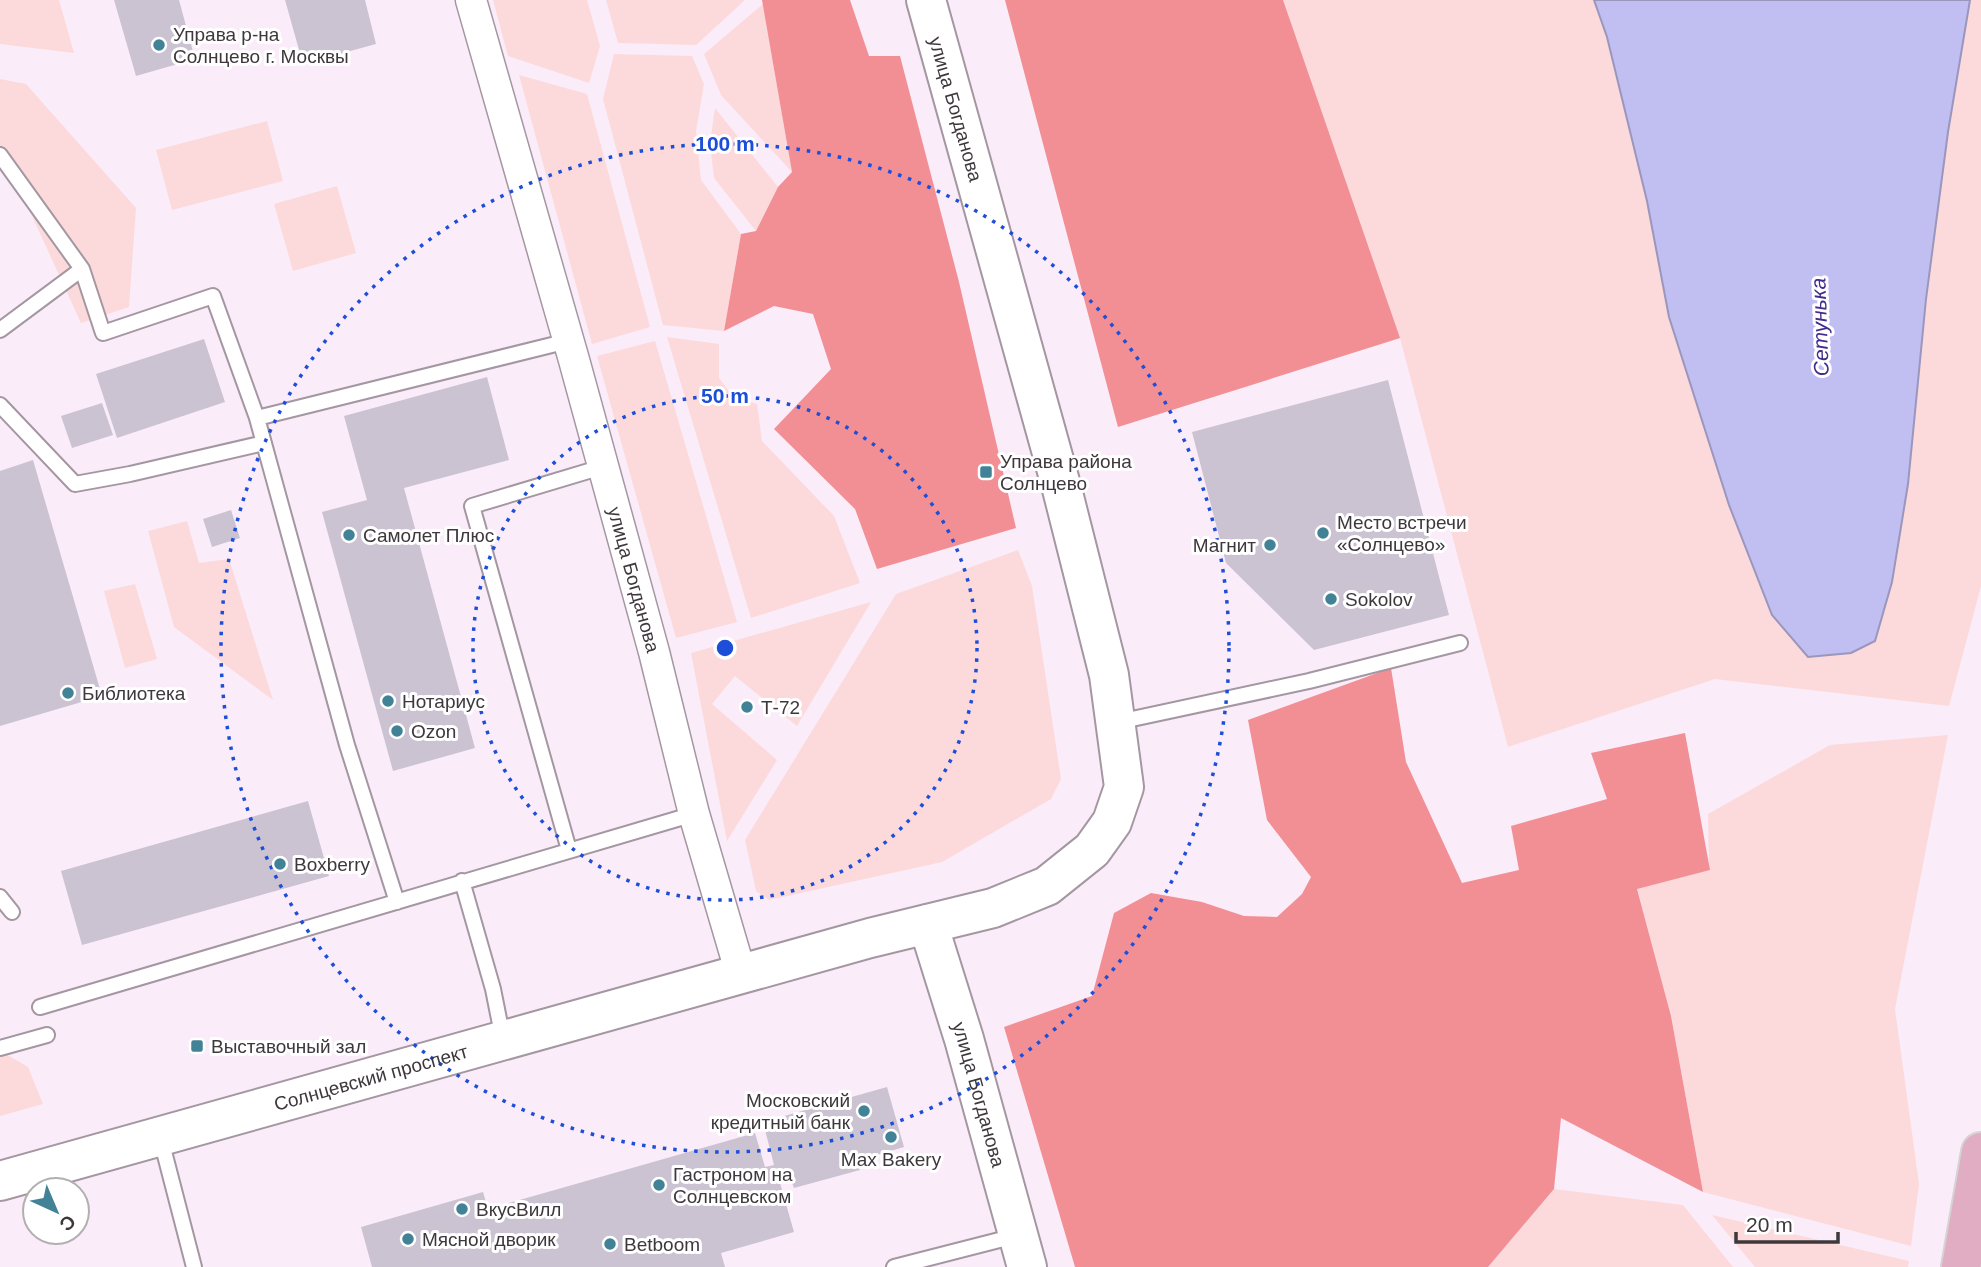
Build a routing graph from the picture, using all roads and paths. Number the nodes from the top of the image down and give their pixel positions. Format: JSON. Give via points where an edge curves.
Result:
{"nodes":[{"id":1,"x":471,"y":0,"type":"edge"},
{"id":2,"x":926,"y":0,"type":"edge"},
{"id":3,"x":0,"y":155,"type":"edge"},
{"id":4,"x":82,"y":270,"type":"junction"},
{"id":5,"x":0,"y":330,"type":"edge"},
{"id":6,"x":568,"y":341,"type":"junction"},
{"id":7,"x":0,"y":405,"type":"edge"},
{"id":8,"x":257,"y":418,"type":"junction"},
{"id":9,"x":264,"y":443,"type":"junction"},
{"id":10,"x":602,"y":467,"type":"junction"},
{"id":11,"x":1461,"y":643,"type":"dead end"},
{"id":12,"x":1117,"y":723,"type":"junction"},
{"id":13,"x":694,"y":814,"type":"junction"},
{"id":14,"x":569,"y":850,"type":"junction"},
{"id":15,"x":462,"y":881,"type":"junction"},
{"id":16,"x":0,"y":897,"type":"edge"},
{"id":17,"x":397,"y":902,"type":"junction"},
{"id":18,"x":12,"y":912,"type":"dead end"},
{"id":19,"x":928,"y":924,"type":"junction"},
{"id":20,"x":741,"y":974,"type":"junction"},
{"id":21,"x":40,"y":1007,"type":"dead end"},
{"id":22,"x":47,"y":1035,"type":"dead end"},
{"id":23,"x":503,"y":1039,"type":"junction"},
{"id":24,"x":0,"y":1048,"type":"edge"},
{"id":25,"x":160,"y":1136,"type":"junction"},
{"id":26,"x":1981,"y":1152,"type":"edge"},
{"id":27,"x":0,"y":1181,"type":"edge"},
{"id":28,"x":1022,"y":1251,"type":"edge"},
{"id":29,"x":194,"y":1267,"type":"edge"},
{"id":30,"x":894,"y":1267,"type":"edge"},
{"id":31,"x":1961,"y":1267,"type":"edge"}],
"edges":[{"from":1,"to":6,"type":"street","name":"улица Богданова"},
{"from":2,"to":12,"type":"street","name":"улица Богданова","via":[[1062,489]]},
{"from":3,"to":4,"type":"lane"},
{"from":4,"to":5,"type":"lane"},
{"from":4,"to":8,"type":"lane","via":[[103,333],[213,296]]},
{"from":6,"to":8,"type":"lane"},
{"from":6,"to":10,"type":"street","name":"улица Богданова"},
{"from":7,"to":9,"type":"lane","via":[[75,484]]},
{"from":8,"to":9,"type":"lane"},
{"from":9,"to":17,"type":"lane","via":[[347,745]]},
{"from":10,"to":13,"type":"street","name":"улица Богданова"},
{"from":10,"to":14,"type":"lane","via":[[472,506]]},
{"from":11,"to":12,"type":"lane"},
{"from":12,"to":19,"type":"street","name":"улица Богданова","via":[[1124,788],[1112,822],[1092,850],[1047,886],[993,908]]},
{"from":13,"to":14,"type":"lane"},
{"from":13,"to":20,"type":"street","name":"улица Богданова"},
{"from":14,"to":15,"type":"lane"},
{"from":15,"to":17,"type":"lane"},
{"from":15,"to":23,"type":"lane"},
{"from":16,"to":18,"type":"lane"},
{"from":17,"to":21,"type":"lane"},
{"from":19,"to":20,"type":"street","name":"улица Богданова"},
{"from":19,"to":28,"type":"street","name":"улица Богданова"},
{"from":20,"to":23,"type":"street","name":"Солнцевский проспект"},
{"from":22,"to":24,"type":"lane"},
{"from":23,"to":25,"type":"street","name":"Солнцевский проспект"},
{"from":25,"to":27,"type":"street","name":"Солнцевский проспект"},
{"from":25,"to":29,"type":"lane"},
{"from":26,"to":31,"type":"main road"},
{"from":28,"to":30,"type":"lane"}]}
